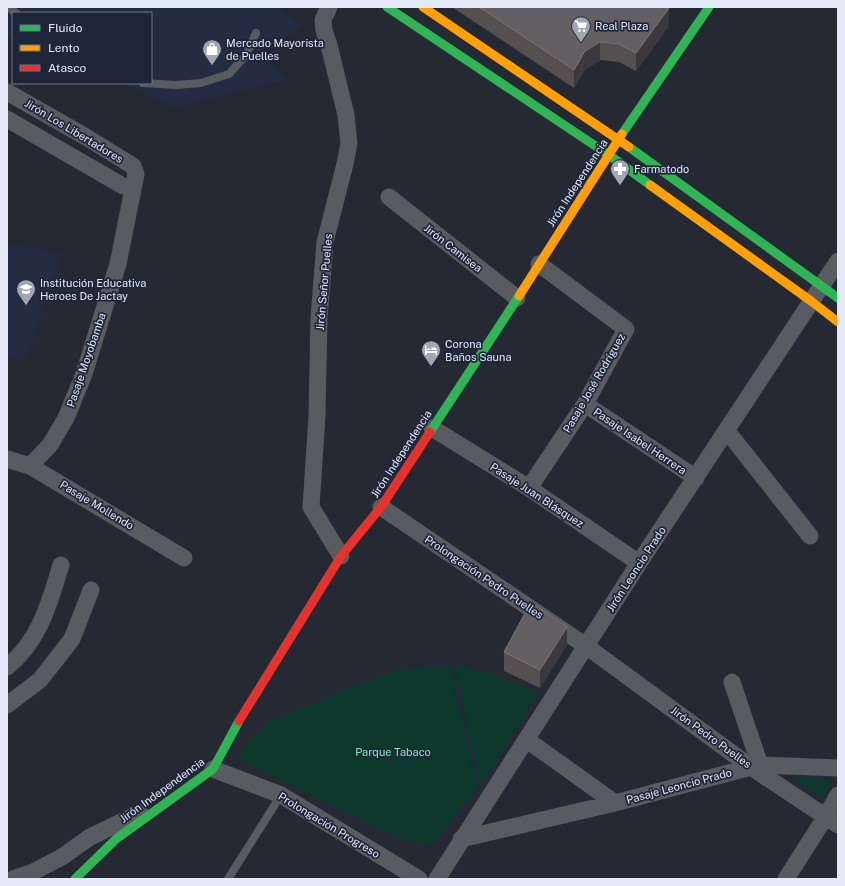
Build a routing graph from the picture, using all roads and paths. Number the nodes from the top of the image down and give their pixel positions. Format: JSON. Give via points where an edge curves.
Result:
{"nodes":[{"id":1,"x":329,"y":7,"type":"edge"},
{"id":2,"x":386,"y":7,"type":"edge"},
{"id":3,"x":423,"y":7,"type":"edge"},
{"id":4,"x":709,"y":7,"type":"edge"},
{"id":5,"x":256,"y":33,"type":"dead end"},
{"id":6,"x":152,"y":84,"type":"edge"},
{"id":7,"x":7,"y":92,"type":"edge"},
{"id":8,"x":7,"y":119,"type":"edge"},
{"id":9,"x":619,"y":140,"type":"junction"},
{"id":10,"x":609,"y":155,"type":"junction"},
{"id":11,"x":135,"y":181,"type":"junction"},
{"id":12,"x":389,"y":197,"type":"dead end"},
{"id":13,"x":838,"y":261,"type":"edge"},
{"id":14,"x":539,"y":264,"type":"junction"},
{"id":15,"x":821,"y":286,"type":"junction"},
{"id":16,"x":517,"y":298,"type":"junction"},
{"id":17,"x":838,"y":298,"type":"edge"},
{"id":18,"x":811,"y":301,"type":"junction"},
{"id":19,"x":838,"y":322,"type":"edge"},
{"id":20,"x":585,"y":404,"type":"junction"},
{"id":21,"x":432,"y":428,"type":"junction"},
{"id":22,"x":728,"y":431,"type":"junction"},
{"id":23,"x":7,"y":459,"type":"edge"},
{"id":24,"x":30,"y":466,"type":"junction"},
{"id":25,"x":696,"y":478,"type":"junction"},
{"id":26,"x":529,"y":488,"type":"junction"},
{"id":27,"x":381,"y":507,"type":"junction"},
{"id":28,"x":810,"y":536,"type":"dead end"},
{"id":29,"x":341,"y":556,"type":"junction"},
{"id":30,"x":184,"y":558,"type":"dead end"},
{"id":31,"x":639,"y":563,"type":"junction"},
{"id":32,"x":61,"y":565,"type":"dead end"},
{"id":33,"x":91,"y":590,"type":"dead end"},
{"id":34,"x":586,"y":646,"type":"junction"},
{"id":35,"x":7,"y":667,"type":"edge"},
{"id":36,"x":732,"y":682,"type":"dead end"},
{"id":37,"x":7,"y":705,"type":"edge"},
{"id":38,"x":527,"y":740,"type":"junction"},
{"id":39,"x":756,"y":766,"type":"junction"},
{"id":40,"x":838,"y":768,"type":"edge"},
{"id":41,"x":213,"y":769,"type":"junction"},
{"id":42,"x":281,"y":795,"type":"junction"},
{"id":43,"x":838,"y":795,"type":"edge"},
{"id":44,"x":172,"y":797,"type":"junction"},
{"id":45,"x":615,"y":803,"type":"junction"},
{"id":46,"x":832,"y":821,"type":"edge"},
{"id":47,"x":462,"y":839,"type":"junction"},
{"id":48,"x":13,"y":879,"type":"edge"},
{"id":49,"x":75,"y":879,"type":"edge"},
{"id":50,"x":228,"y":879,"type":"edge"},
{"id":51,"x":419,"y":879,"type":"edge"},
{"id":52,"x":437,"y":879,"type":"edge"},
{"id":53,"x":786,"y":879,"type":"edge"}],
"edges":[{"from":1,"to":29,"type":"street","name":"Jirón Señor Puelles","via":[[323,20],[324,30],[346,115],[349,143],[325,242],[311,507]]},
{"from":2,"to":10,"type":"street"},
{"from":3,"to":9,"type":"street"},
{"from":4,"to":9,"type":"street","name":"Jirón Independencia"},
{"from":5,"to":6,"type":"lane","via":[[246,55],[229,74],[201,83]]},
{"from":7,"to":11,"type":"street","name":"Jirón Los Libertadores","via":[[133,166]]},
{"from":8,"to":11,"type":"street","name":"Jirón Los Libertadores","via":[[123,186]]},
{"from":9,"to":10,"type":"street","name":"Jirón Independencia"},
{"from":9,"to":15,"type":"street"},
{"from":10,"to":14,"type":"street","name":"Jirón Independencia"},
{"from":10,"to":18,"type":"street"},
{"from":11,"to":24,"type":"street","name":"Pasaje Moyobamba","via":[[118,264],[84,374],[66,418],[50,445]]},
{"from":12,"to":16,"type":"street","name":"Jirón Camisea"},
{"from":13,"to":15,"type":"street","name":"Jirón Leoncio Prado"},
{"from":14,"to":16,"type":"street","name":"Jirón Independencia"},
{"from":14,"to":20,"type":"street","name":"Pasaje José Rodríguez","via":[[626,329]]},
{"from":15,"to":17,"type":"street"},
{"from":15,"to":18,"type":"street","name":"Jirón Leoncio Prado"},
{"from":16,"to":21,"type":"street","name":"Jirón Independencia"},
{"from":18,"to":19,"type":"street"},
{"from":18,"to":22,"type":"street","name":"Jirón Leoncio Prado"},
{"from":20,"to":25,"type":"street","name":"Pasaje Isabel Herrera"},
{"from":20,"to":26,"type":"street","name":"Pasaje José Rodríguez"},
{"from":21,"to":26,"type":"street","name":"Pasaje Juan Blásquez"},
{"from":21,"to":27,"type":"street","name":"Jirón Independencia"},
{"from":22,"to":25,"type":"street","name":"Jirón Leoncio Prado"},
{"from":22,"to":28,"type":"street"},
{"from":23,"to":24,"type":"street","name":"Pasaje Mollendo"},
{"from":24,"to":30,"type":"street","name":"Pasaje Mollendo"},
{"from":25,"to":31,"type":"street","name":"Jirón Leoncio Prado"},
{"from":26,"to":31,"type":"street","name":"Pasaje Juan Blásquez"},
{"from":27,"to":29,"type":"street","name":"Jirón Independencia"},
{"from":27,"to":34,"type":"street","name":"Prolongación Pedro Puelles"},
{"from":29,"to":41,"type":"street","name":"Jirón Independencia","via":[[246,708]]},
{"from":31,"to":34,"type":"street","name":"Jirón Leoncio Prado"},
{"from":32,"to":35,"type":"street","via":[[46,613],[33,638]]},
{"from":33,"to":37,"type":"street","via":[[72,639],[40,680]]},
{"from":34,"to":38,"type":"street","name":"Jirón Leoncio Prado"},
{"from":34,"to":39,"type":"street","name":"Jirón Pedro Puelles"},
{"from":36,"to":39,"type":"street"},
{"from":38,"to":45,"type":"street","name":"Pasaje Leoncio Prado"},
{"from":38,"to":47,"type":"street","name":"Jirón Leoncio Prado"},
{"from":39,"to":40,"type":"street","name":"Pasaje Leoncio Prado"},
{"from":39,"to":45,"type":"street","name":"Pasaje Leoncio Prado"},
{"from":39,"to":46,"type":"street","name":"Jirón Pedro Puelles"},
{"from":41,"to":42,"type":"street","name":"Prolongación Progreso"},
{"from":41,"to":44,"type":"street","name":"Jirón Independencia"},
{"from":42,"to":50,"type":"lane"},
{"from":42,"to":51,"type":"street","name":"Prolongación Progreso"},
{"from":43,"to":46,"type":"street"},
{"from":44,"to":48,"type":"street","via":[[90,838],[33,872]]},
{"from":44,"to":49,"type":"street","name":"Jirón Independencia","via":[[116,839]]},
{"from":45,"to":47,"type":"street","name":"Pasaje Leoncio Prado"},
{"from":46,"to":53,"type":"street"},
{"from":47,"to":52,"type":"street","name":"Jirón Leoncio Prado"}]}
